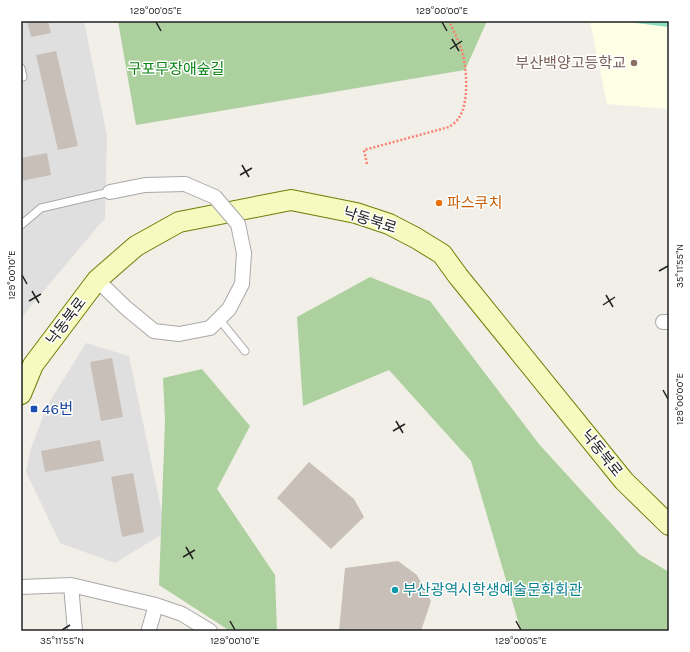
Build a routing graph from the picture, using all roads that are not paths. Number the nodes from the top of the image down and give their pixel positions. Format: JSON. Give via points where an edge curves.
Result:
{"nodes":[{"id":1,"x":21,"y":68,"type":"edge"},
{"id":2,"x":21,"y":77,"type":"edge"},
{"id":3,"x":110,"y":192,"type":"joint"},
{"id":4,"x":21,"y":225,"type":"edge"},
{"id":5,"x":97,"y":280,"type":"junction"},
{"id":6,"x":219,"y":319,"type":"junction"},
{"id":7,"x":245,"y":351,"type":"dead end"},
{"id":8,"x":21,"y":394,"type":"edge"},
{"id":9,"x":669,"y":525,"type":"edge"},
{"id":10,"x":71,"y":585,"type":"junction"},
{"id":11,"x":21,"y":586,"type":"edge"},
{"id":12,"x":156,"y":605,"type":"junction"},
{"id":13,"x":75,"y":631,"type":"edge"},
{"id":14,"x":149,"y":631,"type":"edge"},
{"id":15,"x":210,"y":631,"type":"edge"}],
"edges":[{"from":1,"to":2,"type":"lane"},
{"from":3,"to":4,"type":"lane","via":[[41,208]]},
{"from":3,"to":6,"type":"street","bridge":true,"via":[[145,185],[185,184],[215,197],[238,224],[244,253],[242,284],[229,309]]},
{"from":5,"to":6,"type":"street","via":[[154,331],[179,334],[210,328]]},
{"from":5,"to":8,"type":"main road","name":"낙동북로","via":[[33,365]]},
{"from":5,"to":9,"type":"main road","name":"낙동북로","via":[[136,246],[186,220],[291,200],[356,213],[389,224],[442,254],[624,481]]},
{"from":6,"to":7,"type":"lane"},
{"from":10,"to":11,"type":"street"},
{"from":10,"to":12,"type":"street"},
{"from":10,"to":13,"type":"street"},
{"from":12,"to":14,"type":"street"},
{"from":12,"to":15,"type":"street","via":[[182,614]]}]}
